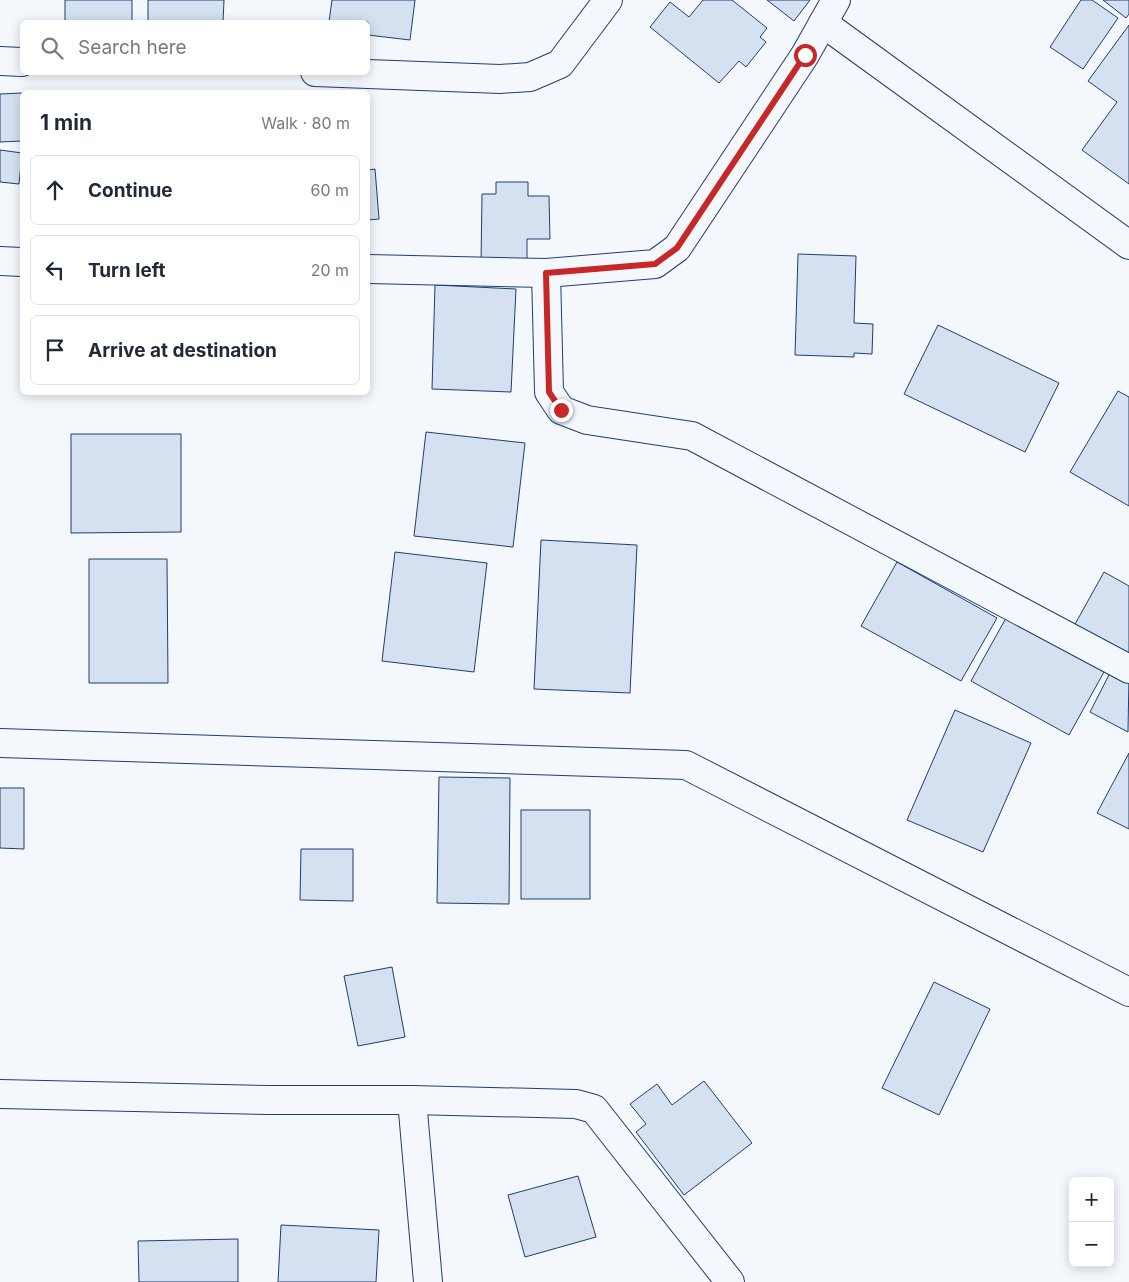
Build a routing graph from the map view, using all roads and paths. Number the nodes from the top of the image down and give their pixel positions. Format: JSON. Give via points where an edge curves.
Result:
{"nodes":[{"id":1,"x":608,"y":0,"type":"edge"},
{"id":2,"x":836,"y":0,"type":"edge"},
{"id":3,"x":823,"y":24,"type":"junction"},
{"id":4,"x":0,"y":61,"type":"edge"},
{"id":5,"x":20,"y":62,"type":"edge"},
{"id":6,"x":370,"y":74,"type":"edge"},
{"id":7,"x":1129,"y":245,"type":"edge"},
{"id":8,"x":0,"y":261,"type":"edge"},
{"id":9,"x":20,"y":262,"type":"edge"},
{"id":10,"x":370,"y":269,"type":"edge"},
{"id":11,"x":546,"y":273,"type":"junction"},
{"id":12,"x":1129,"y":669,"type":"edge"},
{"id":13,"x":0,"y":744,"type":"edge"},
{"id":14,"x":1129,"y":992,"type":"edge"},
{"id":15,"x":0,"y":1094,"type":"edge"},
{"id":16,"x":412,"y":1100,"type":"junction"},
{"id":17,"x":428,"y":1282,"type":"edge"},
{"id":18,"x":730,"y":1282,"type":"edge"}],
"edges":[{"from":1,"to":6,"type":"street","via":[[560,64],[530,77],[500,79]]},
{"from":2,"to":3,"type":"street"},
{"from":3,"to":7,"type":"street"},
{"from":3,"to":11,"type":"street","via":[[677,248],[655,264]]},
{"from":4,"to":5,"type":"street"},
{"from":8,"to":9,"type":"street"},
{"from":10,"to":11,"type":"street"},
{"from":11,"to":12,"type":"street","via":[[549,392],[561,410],[587,420],[692,436]]},
{"from":13,"to":14,"type":"street","via":[[686,765]]},
{"from":15,"to":16,"type":"street"},
{"from":16,"to":17,"type":"street"},
{"from":16,"to":18,"type":"street","via":[[576,1104],[594,1110]]}]}
